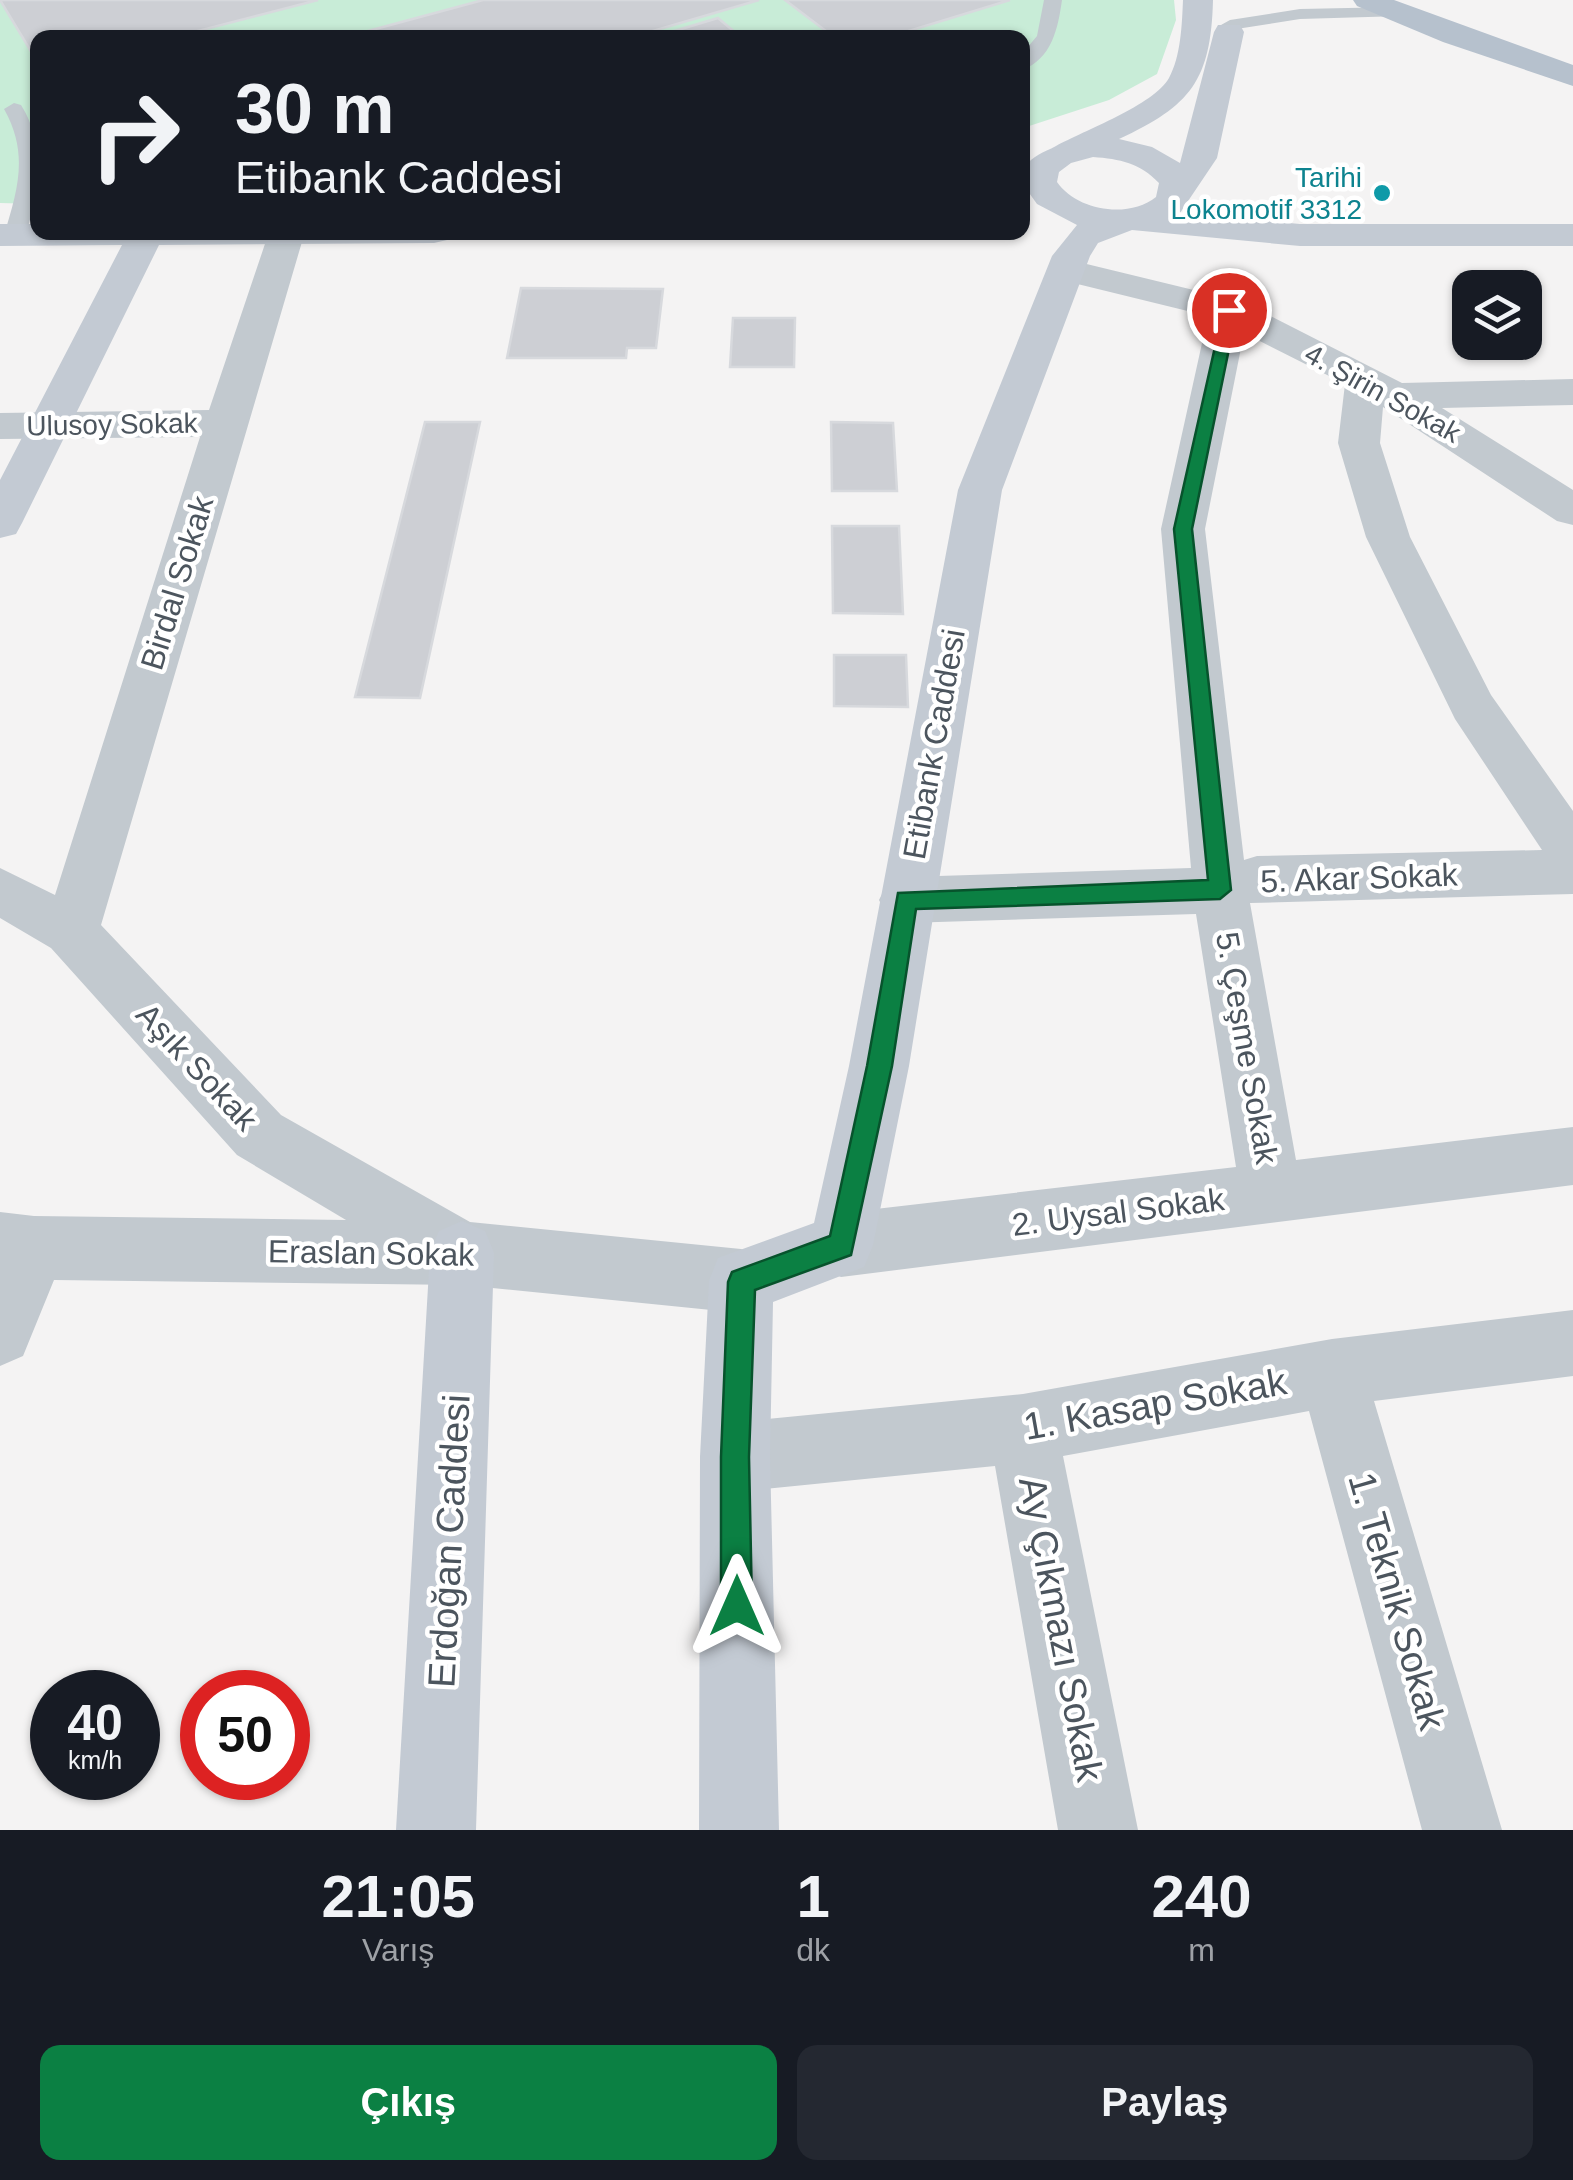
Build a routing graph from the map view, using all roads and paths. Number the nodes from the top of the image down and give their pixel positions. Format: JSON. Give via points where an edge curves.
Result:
{"nodes":[{"id":1,"x":1053,"y":0,"type":"edge"},
{"id":2,"x":1198,"y":0,"type":"edge"},
{"id":3,"x":1434,"y":0,"type":"edge"},
{"id":4,"x":1382,"y":6,"type":"edge"},
{"id":5,"x":1228,"y":13,"type":"edge"},
{"id":6,"x":1573,"y":52,"type":"edge"},
{"id":7,"x":1030,"y":58,"type":"edge"},
{"id":8,"x":1573,"y":76,"type":"edge"},
{"id":9,"x":2,"y":88,"type":"edge"},
{"id":10,"x":7,"y":113,"type":"edge"},
{"id":11,"x":30,"y":138,"type":"edge"},
{"id":12,"x":1039,"y":161,"type":"edge"},
{"id":13,"x":1177,"y":194,"type":"junction"},
{"id":14,"x":1124,"y":220,"type":"junction"},
{"id":15,"x":1030,"y":224,"type":"edge"},
{"id":16,"x":1573,"y":235,"type":"edge"},
{"id":17,"x":143,"y":240,"type":"edge"},
{"id":18,"x":284,"y":240,"type":"edge"},
{"id":19,"x":1066,"y":270,"type":"junction"},
{"id":20,"x":1229,"y":310,"type":"junction"},
{"id":21,"x":1380,"y":387,"type":"junction"},
{"id":22,"x":1573,"y":392,"type":"edge"},
{"id":23,"x":225,"y":422,"type":"junction"},
{"id":24,"x":51,"y":425,"type":"junction"},
{"id":25,"x":0,"y":426,"type":"edge"},
{"id":26,"x":1573,"y":510,"type":"edge"},
{"id":27,"x":0,"y":523,"type":"edge"},
{"id":28,"x":1573,"y":853,"type":"edge"},
{"id":29,"x":1573,"y":872,"type":"edge"},
{"id":30,"x":1220,"y":890,"type":"junction"},
{"id":31,"x":0,"y":891,"type":"edge"},
{"id":32,"x":906,"y":900,"type":"junction"},
{"id":33,"x":71,"y":932,"type":"junction"},
{"id":34,"x":1573,"y":1156,"type":"edge"},
{"id":35,"x":1271,"y":1193,"type":"junction"},
{"id":36,"x":17,"y":1246,"type":"edge"},
{"id":37,"x":841,"y":1246,"type":"junction"},
{"id":38,"x":462,"y":1253,"type":"junction"},
{"id":39,"x":742,"y":1282,"type":"junction"},
{"id":40,"x":0,"y":1333,"type":"edge"},
{"id":41,"x":1573,"y":1343,"type":"edge"},
{"id":42,"x":1332,"y":1373,"type":"junction"},
{"id":43,"x":1024,"y":1429,"type":"junction"},
{"id":44,"x":735,"y":1457,"type":"junction"},
{"id":45,"x":436,"y":1830,"type":"edge"},
{"id":46,"x":740,"y":1830,"type":"edge"},
{"id":47,"x":1098,"y":1830,"type":"edge"},
{"id":48,"x":1462,"y":1830,"type":"edge"}],
"edges":[{"from":1,"to":7,"type":"lane","via":[[1051,31]]},
{"from":2,"to":12,"type":"main road","via":[[1182,84],[1148,110]]},
{"from":3,"to":6,"type":"main road"},
{"from":4,"to":5,"type":"lane"},
{"from":4,"to":8,"type":"main road"},
{"from":5,"to":13,"type":"main road","via":[[1200,158]]},
{"from":9,"to":10,"type":"lane"},
{"from":10,"to":11,"type":"lane"},
{"from":12,"to":13,"type":"main road","via":[[1093,146],[1136,152],[1169,170]]},
{"from":12,"to":14,"type":"main road","via":[[1041,189],[1050,200],[1078,214]]},
{"from":13,"to":14,"type":"main road","name":"Etibank Caddesi","via":[[1155,214]]},
{"from":14,"to":15,"type":"main road"},
{"from":14,"to":16,"type":"main road","via":[[1300,236]]},
{"from":14,"to":19,"type":"main road","name":"Etibank Caddesi","via":[[1085,235]]},
{"from":17,"to":24,"type":"main road"},
{"from":18,"to":23,"type":"street","name":"Birdal Sokak"},
{"from":19,"to":20,"type":"street","name":"4. Şirin Sokak"},
{"from":19,"to":32,"type":"main road","name":"Etibank Caddesi","via":[[980,490]]},
{"from":20,"to":21,"type":"street","name":"4. Şirin Sokak"},
{"from":20,"to":30,"type":"street","name":"5. Çeşme Sokak","via":[[1183,529]]},
{"from":21,"to":22,"type":"street"},
{"from":21,"to":26,"type":"street","name":"4. Şirin Sokak"},
{"from":21,"to":28,"type":"street","via":[[1359,443],[1388,537],[1472,706]]},
{"from":23,"to":24,"type":"street","name":"Ulusoy Sokak"},
{"from":23,"to":33,"type":"street","name":"Birdal Sokak"},
{"from":24,"to":25,"type":"street","name":"Ulusoy Sokak"},
{"from":24,"to":27,"type":"main road"},
{"from":29,"to":30,"type":"street","name":"5. Akar Sokak","via":[[1256,878]]},
{"from":30,"to":32,"type":"street","name":"5. Akar Sokak"},
{"from":30,"to":35,"type":"street","name":"5. Çeşme Sokak"},
{"from":31,"to":33,"type":"street","name":"Aşık Sokak"},
{"from":32,"to":37,"type":"main road","name":"Etibank Caddesi","via":[[880,1066]]},
{"from":33,"to":38,"type":"street","name":"Aşık Sokak","via":[[259,1135]]},
{"from":34,"to":35,"type":"street","name":"2. Uysal Sokak"},
{"from":35,"to":37,"type":"street","name":"2. Uysal Sokak"},
{"from":36,"to":38,"type":"street","name":"Eraslan Sokak"},
{"from":36,"to":40,"type":"street"},
{"from":37,"to":39,"type":"main road"},
{"from":38,"to":39,"type":"street","name":"Eraslan Sokak"},
{"from":38,"to":45,"type":"main road","name":"Erdoğan Caddesi"},
{"from":39,"to":44,"type":"main road"},
{"from":41,"to":42,"type":"street","name":"1. Kasap Sokak"},
{"from":42,"to":43,"type":"street","name":"1. Kasap Sokak"},
{"from":42,"to":48,"type":"street","name":"1. Teknik Sokak"},
{"from":43,"to":44,"type":"street","name":"1. Kasap Sokak"},
{"from":43,"to":47,"type":"street","name":"Ay Çıkmazı Sokak"},
{"from":44,"to":46,"type":"main road"}]}
